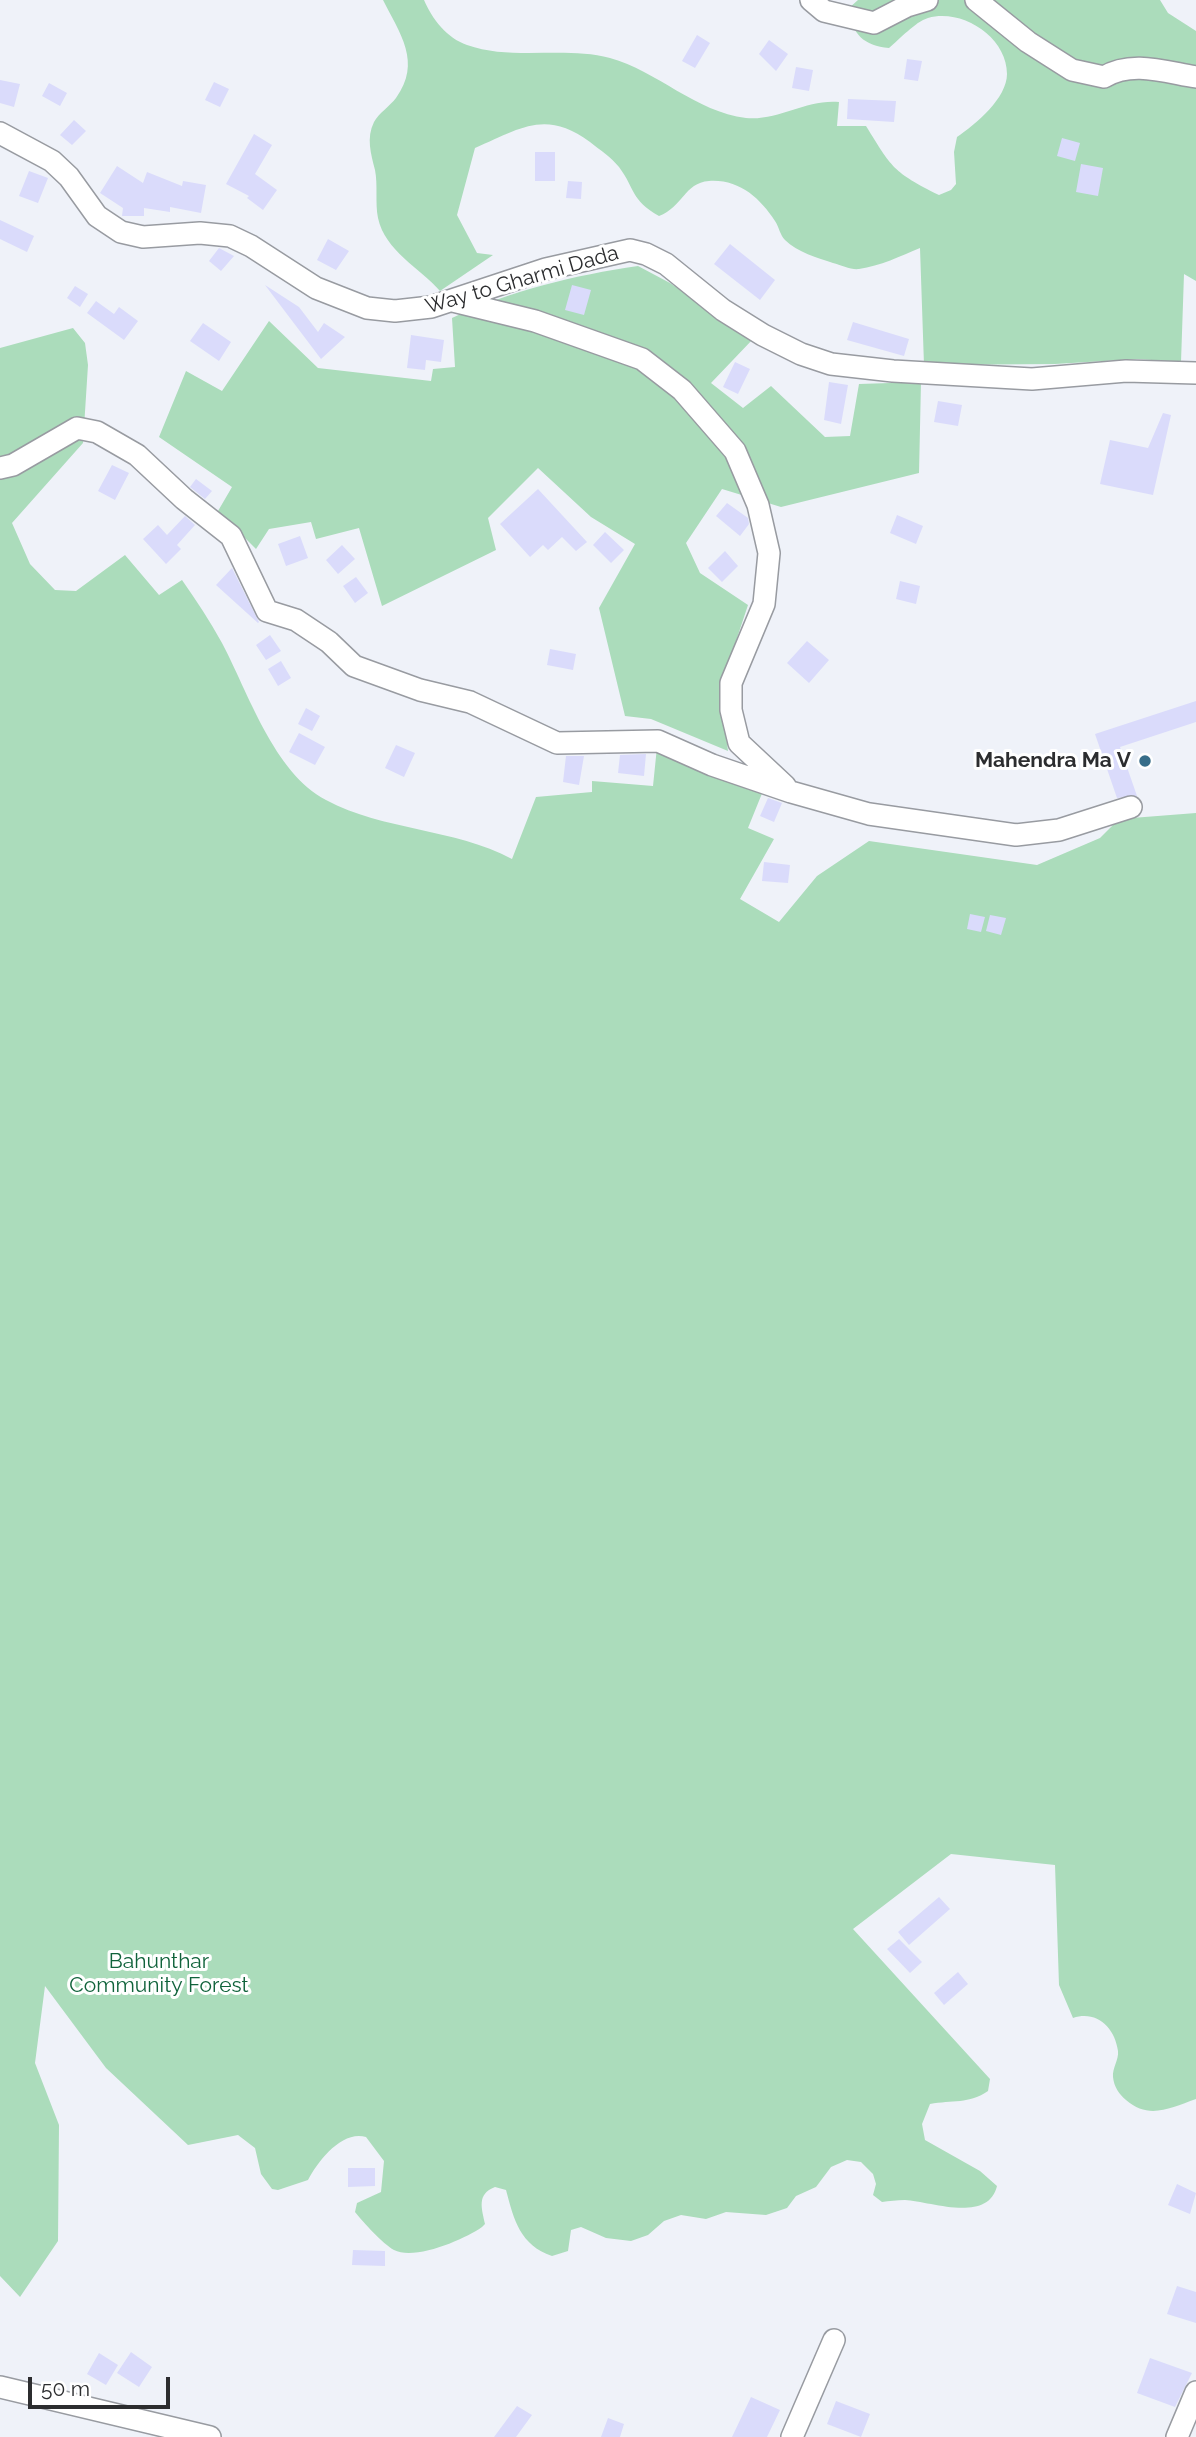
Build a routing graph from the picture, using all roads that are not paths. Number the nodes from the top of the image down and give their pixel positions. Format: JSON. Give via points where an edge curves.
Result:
{"nodes":[{"id":1,"x":811,"y":0,"type":"edge"},
{"id":2,"x":927,"y":0,"type":"edge"},
{"id":3,"x":976,"y":0,"type":"edge"},
{"id":4,"x":1196,"y":77,"type":"edge"},
{"id":5,"x":0,"y":133,"type":"edge"},
{"id":6,"x":453,"y":301,"type":"junction"},
{"id":7,"x":1196,"y":373,"type":"edge"},
{"id":8,"x":0,"y":468,"type":"edge"},
{"id":9,"x":791,"y":792,"type":"junction"},
{"id":10,"x":1132,"y":807,"type":"dead end"},
{"id":11,"x":834,"y":2340,"type":"dead end"},
{"id":12,"x":0,"y":2387,"type":"edge"},
{"id":13,"x":1196,"y":2392,"type":"edge"},
{"id":14,"x":210,"y":2437,"type":"edge"},
{"id":15,"x":792,"y":2437,"type":"edge"},
{"id":16,"x":1177,"y":2437,"type":"edge"}],
"edges":[{"from":1,"to":2,"type":"street","via":[[824,10],[874,23]]},
{"from":3,"to":4,"type":"street","via":[[1072,70],[1104,77],[1132,68]]},
{"from":5,"to":6,"type":"street","name":"Way to Gharmi Dada","via":[[52,160],[97,216],[121,232],[143,237],[230,236],[316,288],[367,309],[416,309]]},
{"from":6,"to":7,"type":"street","name":"Way to Gharmi Dada","via":[[546,269],[630,250],[666,264],[763,335],[831,364],[1032,379],[1126,371]]},
{"from":6,"to":9,"type":"street","via":[[535,321],[642,359],[682,390],[735,451],[758,505],[769,553],[764,604],[731,683],[731,710],[739,743]]},
{"from":8,"to":9,"type":"street","via":[[76,428],[97,432],[137,455],[231,536],[267,611],[296,621],[354,666],[419,690],[470,702],[557,743],[657,741]]},
{"from":9,"to":10,"type":"street","via":[[869,814],[1016,835],[1059,830]]},
{"from":11,"to":15,"type":"street"},
{"from":12,"to":14,"type":"street"},
{"from":13,"to":16,"type":"street"}]}
